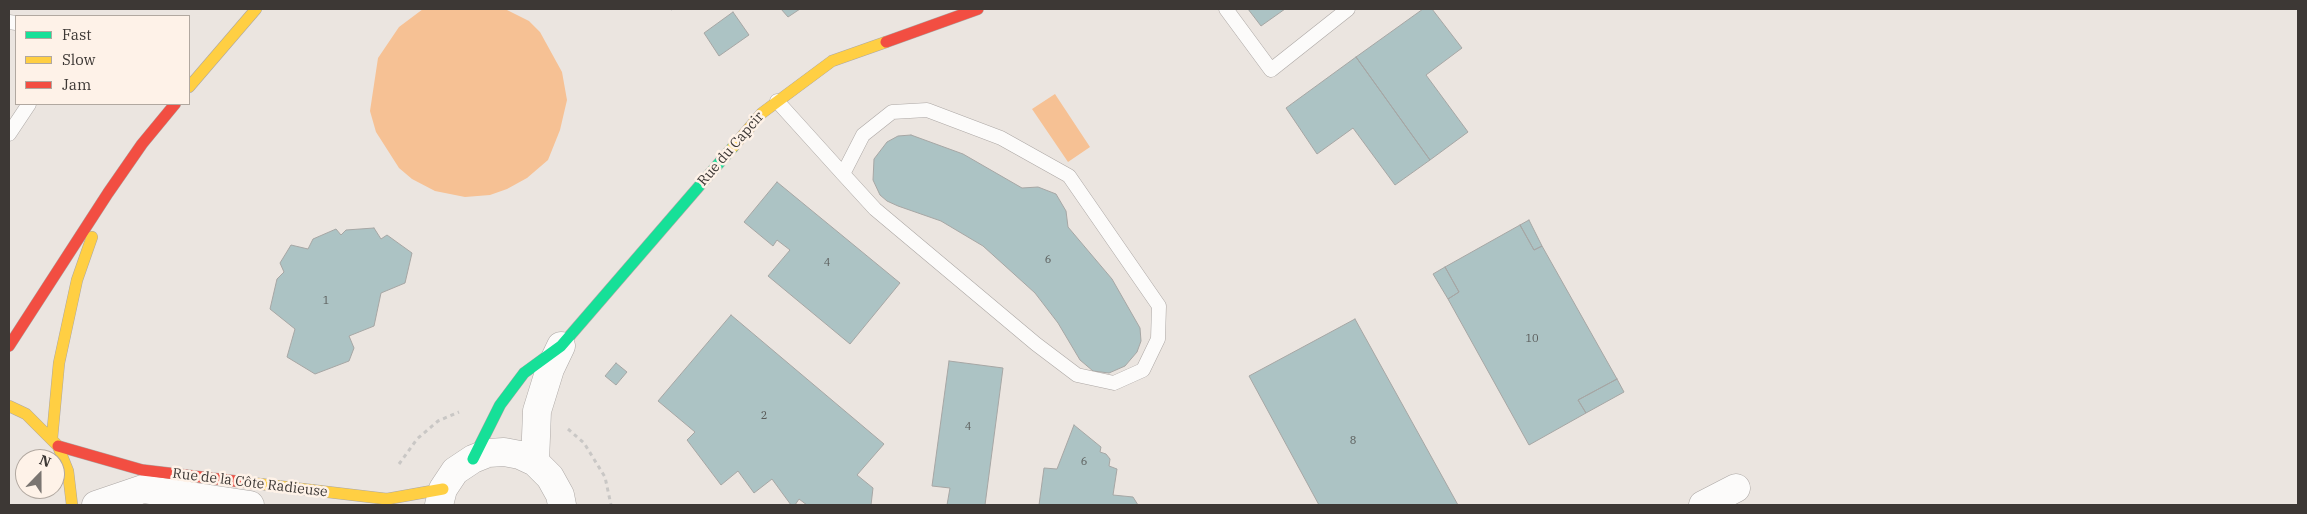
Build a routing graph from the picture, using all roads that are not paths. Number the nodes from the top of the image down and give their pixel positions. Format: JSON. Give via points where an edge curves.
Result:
{"nodes":[{"id":1,"x":256,"y":9,"type":"edge"},
{"id":2,"x":978,"y":9,"type":"edge"},
{"id":3,"x":1226,"y":9,"type":"edge"},
{"id":4,"x":1348,"y":9,"type":"edge"},
{"id":5,"x":190,"y":62,"type":"edge"},
{"id":6,"x":205,"y":68,"type":"junction"},
{"id":7,"x":190,"y":86,"type":"edge"},
{"id":8,"x":777,"y":101,"type":"junction"},
{"id":9,"x":28,"y":105,"type":"edge"},
{"id":10,"x":174,"y":105,"type":"edge"},
{"id":11,"x":9,"y":134,"type":"edge"},
{"id":12,"x":843,"y":174,"type":"junction"},
{"id":13,"x":108,"y":193,"type":"junction"},
{"id":14,"x":9,"y":346,"type":"edge"},
{"id":15,"x":561,"y":346,"type":"junction"},
{"id":16,"x":9,"y":406,"type":"edge"},
{"id":17,"x":55,"y":442,"type":"junction"},
{"id":18,"x":472,"y":459,"type":"junction"},
{"id":19,"x":535,"y":462,"type":"junction"},
{"id":20,"x":1736,"y":488,"type":"dead end"},
{"id":21,"x":441,"y":497,"type":"edge"},
{"id":22,"x":564,"y":502,"type":"edge"},
{"id":23,"x":72,"y":505,"type":"edge"},
{"id":24,"x":96,"y":505,"type":"edge"},
{"id":25,"x":250,"y":505,"type":"edge"},
{"id":26,"x":1704,"y":505,"type":"edge"}],
"edges":[{"from":1,"to":6,"type":"street"},
{"from":2,"to":8,"type":"street","name":"Rue du Capcir","via":[[832,61]]},
{"from":3,"to":4,"type":"lane","via":[[1271,70]]},
{"from":5,"to":6,"type":"lane"},
{"from":6,"to":7,"type":"street"},
{"from":8,"to":12,"type":"lane"},
{"from":8,"to":15,"type":"street","name":"Rue du Capcir","via":[[762,113]]},
{"from":9,"to":11,"type":"lane"},
{"from":10,"to":13,"type":"street"},
{"from":12,"to":12,"type":"lane","via":[[875,210],[1077,375],[1114,383],[1143,370],[1158,339],[1159,306],[1068,176],[1001,138],[927,110],[892,112],[863,135]]},
{"from":13,"to":14,"type":"street"},
{"from":13,"to":17,"type":"street","via":[[77,280],[59,363]]},
{"from":15,"to":18,"type":"street","name":"Rue du Capcir","via":[[524,373],[500,404]]},
{"from":15,"to":19,"type":"street","name":"Rue du Capcir","via":[[537,411]]},
{"from":16,"to":17,"type":"street","via":[[26,414]]},
{"from":17,"to":21,"type":"street","name":"Rue de la Côte Radieuse","via":[[142,470],[386,499]]},
{"from":17,"to":23,"type":"street","via":[[68,471]]},
{"from":18,"to":19,"type":"street","via":[[504,452]]},
{"from":18,"to":21,"type":"street","via":[[455,471]]},
{"from":19,"to":22,"type":"street","via":[[550,477]]},
{"from":20,"to":26,"type":"street"},
{"from":24,"to":25,"type":"street","name":"Rue de la Côte Radieuse","via":[[143,489]]}]}
